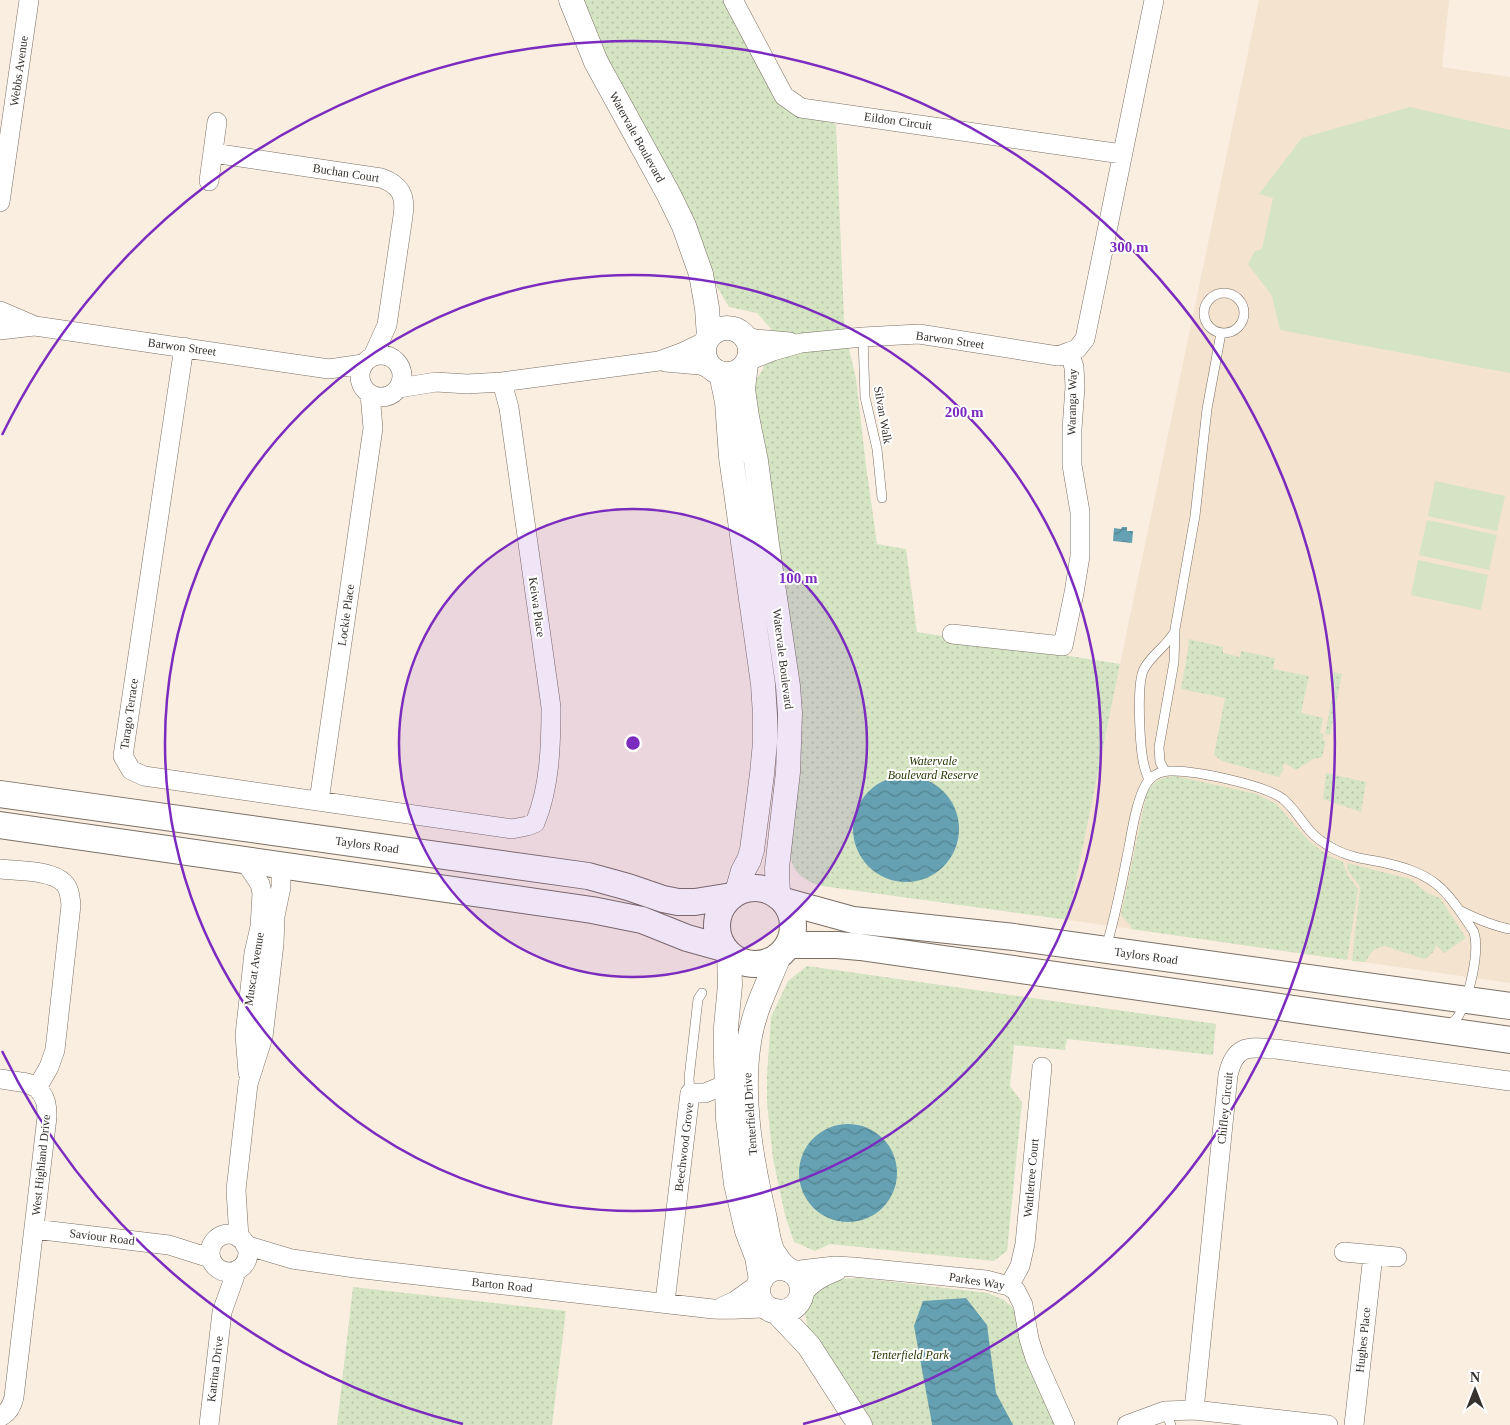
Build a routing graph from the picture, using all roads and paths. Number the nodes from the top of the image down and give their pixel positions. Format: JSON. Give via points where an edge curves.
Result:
{"nodes":[{"id":1,"x":29,"y":0,"type":"edge"},
{"id":2,"x":571,"y":0,"type":"edge"},
{"id":3,"x":733,"y":0,"type":"edge"},
{"id":4,"x":1154,"y":0,"type":"edge"},
{"id":5,"x":6,"y":114,"type":"edge"},
{"id":6,"x":217,"y":122,"type":"dead end"},
{"id":7,"x":213,"y":153,"type":"junction"},
{"id":8,"x":1122,"y":154,"type":"junction"},
{"id":9,"x":209,"y":181,"type":"dead end"},
{"id":10,"x":0,"y":202,"type":"edge"},
{"id":11,"x":701,"y":274,"type":"junction"},
{"id":12,"x":0,"y":311,"type":"edge"},
{"id":13,"x":387,"y":325,"type":"junction"},
{"id":14,"x":35,"y":326,"type":"junction"},
{"id":15,"x":0,"y":330,"type":"edge"},
{"id":16,"x":1221,"y":332,"type":"junction"},
{"id":17,"x":742,"y":334,"type":"junction"},
{"id":18,"x":863,"y":337,"type":"junction"},
{"id":19,"x":707,"y":339,"type":"junction"},
{"id":20,"x":801,"y":343,"type":"junction"},
{"id":21,"x":184,"y":347,"type":"junction"},
{"id":22,"x":1069,"y":352,"type":"junction"},
{"id":23,"x":658,"y":361,"type":"junction"},
{"id":24,"x":747,"y":362,"type":"junction"},
{"id":25,"x":397,"y":363,"type":"junction"},
{"id":26,"x":717,"y":371,"type":"junction"},
{"id":27,"x":376,"y":380,"type":"junction"},
{"id":28,"x":436,"y":382,"type":"junction"},
{"id":29,"x":502,"y":382,"type":"junction"},
{"id":30,"x":882,"y":498,"type":"dead end"},
{"id":31,"x":1175,"y":629,"type":"junction"},
{"id":32,"x":952,"y":634,"type":"dead end"},
{"id":33,"x":1165,"y":771,"type":"junction"},
{"id":34,"x":1149,"y":780,"type":"junction"},
{"id":35,"x":0,"y":794,"type":"edge"},
{"id":36,"x":319,"y":801,"type":"junction"},
{"id":37,"x":223,"y":824,"type":"junction"},
{"id":38,"x":0,"y":825,"type":"edge"},
{"id":39,"x":527,"y":826,"type":"joint"},
{"id":40,"x":244,"y":860,"type":"junction"},
{"id":41,"x":281,"y":864,"type":"junction"},
{"id":42,"x":0,"y":868,"type":"edge"},
{"id":43,"x":734,"y":894,"type":"junction"},
{"id":44,"x":781,"y":899,"type":"junction"},
{"id":45,"x":1459,"y":909,"type":"junction"},
{"id":46,"x":1510,"y":929,"type":"edge"},
{"id":47,"x":783,"y":950,"type":"junction"},
{"id":48,"x":1105,"y":950,"type":"junction"},
{"id":49,"x":726,"y":951,"type":"junction"},
{"id":50,"x":1155,"y":989,"type":"junction"},
{"id":51,"x":702,"y":993,"type":"dead end"},
{"id":52,"x":1465,"y":1000,"type":"junction"},
{"id":53,"x":1510,"y":1006,"type":"edge"},
{"id":54,"x":1436,"y":1029,"type":"junction"},
{"id":55,"x":1510,"y":1040,"type":"edge"},
{"id":56,"x":1042,"y":1067,"type":"dead end"},
{"id":57,"x":0,"y":1079,"type":"edge"},
{"id":58,"x":1510,"y":1082,"type":"edge"},
{"id":59,"x":248,"y":1084,"type":"junction"},
{"id":60,"x":727,"y":1084,"type":"junction"},
{"id":61,"x":37,"y":1088,"type":"junction"},
{"id":62,"x":690,"y":1093,"type":"junction"},
{"id":63,"x":34,"y":1229,"type":"junction"},
{"id":64,"x":229,"y":1252,"type":"junction"},
{"id":65,"x":1344,"y":1252,"type":"dead end"},
{"id":66,"x":1373,"y":1255,"type":"junction"},
{"id":67,"x":1397,"y":1256,"type":"dead end"},
{"id":68,"x":852,"y":1267,"type":"junction"},
{"id":69,"x":789,"y":1270,"type":"junction"},
{"id":70,"x":760,"y":1282,"type":"junction"},
{"id":71,"x":1009,"y":1286,"type":"junction"},
{"id":72,"x":800,"y":1300,"type":"junction"},
{"id":73,"x":665,"y":1302,"type":"junction"},
{"id":74,"x":713,"y":1309,"type":"junction"},
{"id":75,"x":772,"y":1310,"type":"junction"},
{"id":76,"x":809,"y":1346,"type":"junction"},
{"id":77,"x":1194,"y":1410,"type":"junction"},
{"id":78,"x":1168,"y":1418,"type":"edge"},
{"id":79,"x":3,"y":1420,"type":"edge"},
{"id":80,"x":209,"y":1425,"type":"edge"},
{"id":81,"x":860,"y":1425,"type":"edge"},
{"id":82,"x":1065,"y":1425,"type":"edge"},
{"id":83,"x":1126,"y":1425,"type":"edge"},
{"id":84,"x":1328,"y":1425,"type":"edge"},
{"id":85,"x":1354,"y":1425,"type":"edge"}],
"edges":[{"from":1,"to":5,"type":"street","name":"Webbs Avenue"},
{"from":2,"to":11,"type":"street","name":"Watervale Boulevard","via":[[596,62],[684,226]]},
{"from":3,"to":8,"type":"street","name":"Eildon Circuit","via":[[784,96],[801,108]]},
{"from":4,"to":8,"type":"street","name":"Waranga Way"},
{"from":5,"to":10,"type":"street","name":"Webbs Avenue"},
{"from":6,"to":7,"type":"street"},
{"from":7,"to":9,"type":"street"},
{"from":7,"to":13,"type":"street","name":"Buchan Court","via":[[381,178],[396,186],[404,199],[404,207]]},
{"from":8,"to":22,"type":"street","name":"Waranga Way","via":[[1085,339],[1077,349]]},
{"from":11,"to":17,"type":"street","name":"Watervale Boulevard","via":[[718,304]]},
{"from":11,"to":19,"type":"street","name":"Watervale Boulevard"},
{"from":12,"to":14,"type":"street","name":"Barwon Street"},
{"from":13,"to":25,"type":"street","name":"Buchan Court"},
{"from":13,"to":27,"type":"street","name":"Buchan Court"},
{"from":14,"to":15,"type":"street","name":"Barwon Street"},
{"from":14,"to":21,"type":"street","name":"Barwon Street"},
{"from":16,"to":16,"type":"lane","via":[[1209,326],[1204,313],[1214,296],[1228,294],[1242,304],[1244,317],[1233,331]]},
{"from":16,"to":31,"type":"lane"},
{"from":17,"to":19,"type":"street","via":[[734,329],[720,329]]},
{"from":17,"to":20,"type":"street","name":"Barwon Street","via":[[755,339]]},
{"from":17,"to":24,"type":"street","via":[[750,348]]},
{"from":18,"to":20,"type":"street","name":"Barwon Street"},
{"from":18,"to":22,"type":"street","name":"Barwon Street","via":[[919,334],[1058,356]]},
{"from":18,"to":30,"type":"lane","name":"Silvan Walk","via":[[865,397],[877,449]]},
{"from":19,"to":23,"type":"street"},
{"from":19,"to":26,"type":"street","via":[[704,357]]},
{"from":20,"to":24,"type":"street","name":"Barwon Street"},
{"from":21,"to":27,"type":"street","name":"Barwon Street","via":[[329,369]]},
{"from":21,"to":36,"type":"street","name":"Tarago Terrace","via":[[123,756],[130,770],[144,776]]},
{"from":22,"to":32,"type":"street","name":"Waranga Way","via":[[1074,367],[1072,465],[1080,512],[1080,556],[1063,646]]},
{"from":23,"to":26,"type":"street","via":[[687,363]]},
{"from":23,"to":29,"type":"street"},
{"from":24,"to":26,"type":"street","via":[[735,372]]},
{"from":24,"to":44,"type":"street","name":"Watervale Boulevard","via":[[743,389],[756,461],[790,713],[788,772],[777,868]]},
{"from":25,"to":27,"type":"street","via":[[380,355]]},
{"from":25,"to":27,"type":"street","name":"Buchan Court","via":[[401,382]]},
{"from":25,"to":28,"type":"street"},
{"from":26,"to":43,"type":"street","name":"Watervale Boulevard","via":[[727,402],[731,457],[765,715],[762,774],[752,850]]},
{"from":27,"to":28,"type":"street"},
{"from":27,"to":36,"type":"street","name":"Lockie Place","via":[[373,428]]},
{"from":28,"to":29,"type":"street"},
{"from":29,"to":39,"type":"street","name":"Keiwa Place","via":[[509,408],[551,706],[548,769],[541,808],[535,823]]},
{"from":31,"to":33,"type":"lane","via":[[1174,662],[1159,747],[1160,762]]},
{"from":31,"to":34,"type":"lane","via":[[1172,638],[1148,663],[1141,676],[1142,748]]},
{"from":33,"to":34,"type":"lane"},
{"from":33,"to":45,"type":"lane","via":[[1200,774],[1272,792],[1284,800],[1321,842],[1348,856],[1417,872],[1434,881]]},
{"from":34,"to":48,"type":"lane","via":[[1142,792]]},
{"from":35,"to":37,"type":"main road","name":"Taylors Road"},
{"from":36,"to":39,"type":"street","name":"Tarago Terrace","via":[[512,829]]},
{"from":37,"to":41,"type":"main road","via":[[266,843]]},
{"from":37,"to":43,"type":"main road","name":"Taylors Road","via":[[588,876],[678,902]]},
{"from":38,"to":40,"type":"main road"},
{"from":40,"to":41,"type":"main road"},
{"from":40,"to":59,"type":"street","name":"Muscat Avenue","via":[[260,884],[262,893],[245,1035]]},
{"from":41,"to":49,"type":"main road","via":[[621,915]]},
{"from":41,"to":59,"type":"street","name":"Muscat Avenue","via":[[263,1038]]},
{"from":42,"to":61,"type":"street","via":[[56,877],[64,883],[70,896],[55,1050]]},
{"from":43,"to":44,"type":"main road","via":[[746,889],[763,889]]},
{"from":43,"to":49,"type":"main road","via":[[718,914],[716,926],[718,938]]},
{"from":44,"to":47,"type":"main road","via":[[790,911],[792,922],[792,934]]},
{"from":44,"to":48,"type":"main road","name":"Taylors Road","via":[[852,920]]},
{"from":45,"to":46,"type":"lane","via":[[1480,921]]},
{"from":45,"to":52,"type":"lane","via":[[1476,939],[1475,959]]},
{"from":47,"to":49,"type":"main road","via":[[759,964],[743,962]]},
{"from":47,"to":50,"type":"main road","via":[[860,947]]},
{"from":47,"to":69,"type":"street","name":"Tenterfield Drive","via":[[753,1023],[746,1083],[748,1122],[759,1195],[773,1251]]},
{"from":48,"to":50,"type":"main road","via":[[1104,958],[1114,973]]},
{"from":48,"to":52,"type":"main road","name":"Taylors Road"},
{"from":49,"to":60,"type":"street","name":"Tenterfield Drive","via":[[730,978],[726,1027]]},
{"from":50,"to":54,"type":"main road"},
{"from":51,"to":62,"type":"lane","name":"Beechwood Grove","via":[[698,999]]},
{"from":52,"to":53,"type":"main road","name":"Taylors Road"},
{"from":52,"to":54,"type":"lane","via":[[1452,1023]]},
{"from":54,"to":55,"type":"main road"},
{"from":56,"to":71,"type":"street","name":"Wattletree Court","via":[[1025,1244],[1020,1266]]},
{"from":57,"to":61,"type":"street"},
{"from":58,"to":77,"type":"street","name":"Chifley Circuit","via":[[1276,1049],[1247,1049],[1237,1053],[1228,1075]]},
{"from":59,"to":64,"type":"street","name":"Muscat Avenue"},
{"from":60,"to":62,"type":"street","name":"Tenterfield Drive","via":[[705,1093]]},
{"from":60,"to":70,"type":"street","name":"Tenterfield Drive","via":[[736,1184],[747,1231],[757,1256]]},
{"from":61,"to":63,"type":"street","name":"West Highland Drive","via":[[45,1097],[47,1117]]},
{"from":62,"to":73,"type":"street","name":"Beechwood Grove"},
{"from":63,"to":64,"type":"street","name":"Saviour Road"},
{"from":63,"to":79,"type":"street","name":"West Highland Drive","via":[[14,1398]]},
{"from":64,"to":73,"type":"street","name":"Barton Road"},
{"from":64,"to":80,"type":"street","name":"Katrina Drive"},
{"from":65,"to":66,"type":"street"},
{"from":66,"to":67,"type":"street"},
{"from":66,"to":85,"type":"street","name":"Hughes Place"},
{"from":68,"to":69,"type":"street","name":"Parkes Way"},
{"from":68,"to":71,"type":"street","name":"Parkes Way","via":[[966,1278]]},
{"from":68,"to":72,"type":"street","name":"Parkes Way","via":[[823,1276],[805,1290]]},
{"from":69,"to":70,"type":"street","via":[[775,1269],[764,1275]]},
{"from":69,"to":72,"type":"street","via":[[796,1274],[802,1285]]},
{"from":70,"to":74,"type":"street","via":[[728,1305]]},
{"from":70,"to":75,"type":"street","via":[[760,1298]]},
{"from":71,"to":82,"type":"street","name":"Parkes Way","via":[[1016,1291],[1023,1305],[1035,1358]]},
{"from":72,"to":75,"type":"street","via":[[789,1310]]},
{"from":72,"to":76,"type":"street"},
{"from":73,"to":74,"type":"street","name":"Barton Road"},
{"from":74,"to":75,"type":"street","name":"Barton Road"},
{"from":75,"to":76,"type":"street"},
{"from":76,"to":81,"type":"street"},
{"from":77,"to":78,"type":"street"},
{"from":77,"to":84,"type":"street"},
{"from":78,"to":83,"type":"street"}]}
